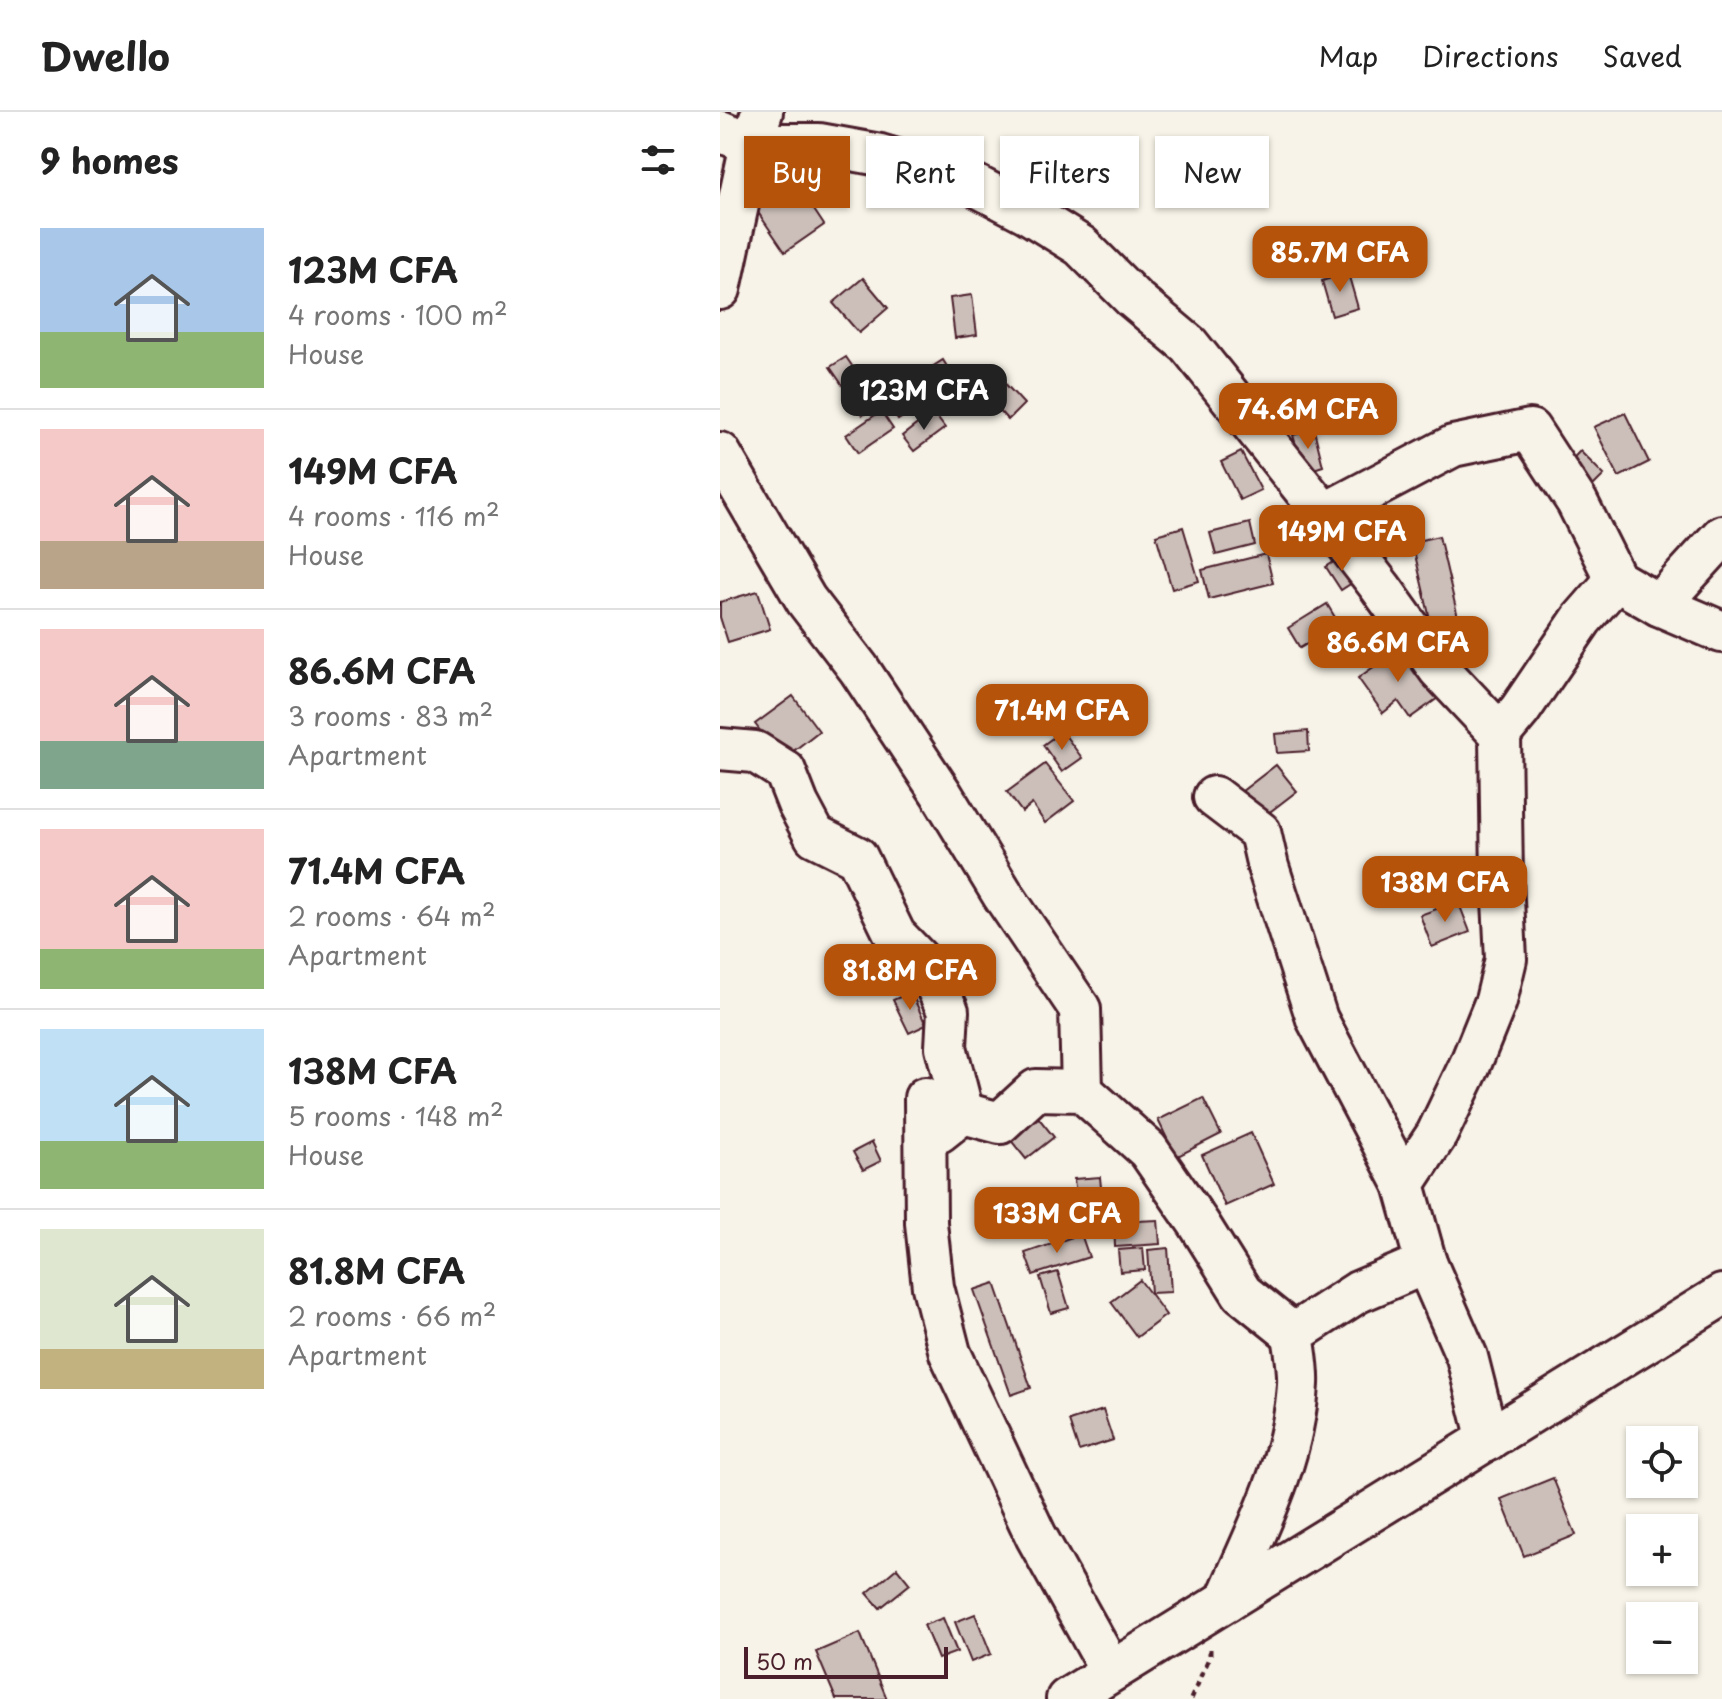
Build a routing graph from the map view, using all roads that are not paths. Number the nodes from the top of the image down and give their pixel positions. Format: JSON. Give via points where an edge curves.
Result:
{"nodes":[{"id":1,"x":738,"y":134,"type":"edge"},
{"id":2,"x":720,"y":289,"type":"edge"},
{"id":3,"x":720,"y":453,"type":"edge"},
{"id":4,"x":1324,"y":514,"type":"junction"},
{"id":5,"x":1722,"y":536,"type":"edge"},
{"id":6,"x":1616,"y":580,"type":"junction"},
{"id":7,"x":1659,"y":605,"type":"junction"},
{"id":8,"x":1722,"y":632,"type":"edge"},
{"id":9,"x":1500,"y":734,"type":"junction"},
{"id":10,"x":720,"y":749,"type":"edge"},
{"id":11,"x":1214,"y":797,"type":"dead end"},
{"id":12,"x":1082,"y":1091,"type":"junction"},
{"id":13,"x":943,"y":1114,"type":"junction"},
{"id":14,"x":1404,"y":1184,"type":"junction"},
{"id":15,"x":1426,"y":1263,"type":"junction"},
{"id":16,"x":1722,"y":1295,"type":"edge"},
{"id":17,"x":1293,"y":1334,"type":"junction"},
{"id":18,"x":1488,"y":1440,"type":"junction"},
{"id":19,"x":1226,"y":1601,"type":"junction"},
{"id":20,"x":1111,"y":1671,"type":"junction"},
{"id":21,"x":1067,"y":1699,"type":"edge"}],
"edges":[{"from":1,"to":2,"type":"street"},
{"from":1,"to":4,"type":"street","via":[[880,155],[965,180],[1081,246],[1189,345]]},
{"from":3,"to":12,"type":"street","via":[[806,600],[867,681],[1080,1009]]},
{"from":4,"to":6,"type":"street","via":[[1453,446],[1530,430],[1577,502]]},
{"from":4,"to":9,"type":"street","via":[[1439,669]]},
{"from":5,"to":7,"type":"street"},
{"from":6,"to":7,"type":"street"},
{"from":6,"to":9,"type":"street"},
{"from":7,"to":8,"type":"street"},
{"from":9,"to":14,"type":"street","via":[[1506,959],[1496,1001],[1470,1065],[1437,1134]]},
{"from":10,"to":13,"type":"street","via":[[755,752],[785,771],[815,836],[857,857],[895,935],[928,969],[948,1011]]},
{"from":11,"to":14,"type":"street","via":[[1260,832],[1317,1019]]},
{"from":12,"to":13,"type":"street","via":[[1036,1090],[1000,1123]]},
{"from":12,"to":17,"type":"street","via":[[1148,1150],[1242,1293]]},
{"from":13,"to":20,"type":"street","via":[[926,1223],[933,1287],[950,1353],[1036,1536]]},
{"from":14,"to":15,"type":"street"},
{"from":15,"to":17,"type":"street","via":[[1358,1292]]},
{"from":15,"to":18,"type":"street","via":[[1467,1357]]},
{"from":16,"to":18,"type":"street"},
{"from":17,"to":19,"type":"street","via":[[1299,1381],[1282,1472]]},
{"from":18,"to":19,"type":"street"},
{"from":19,"to":20,"type":"street"},
{"from":20,"to":21,"type":"street"}]}
